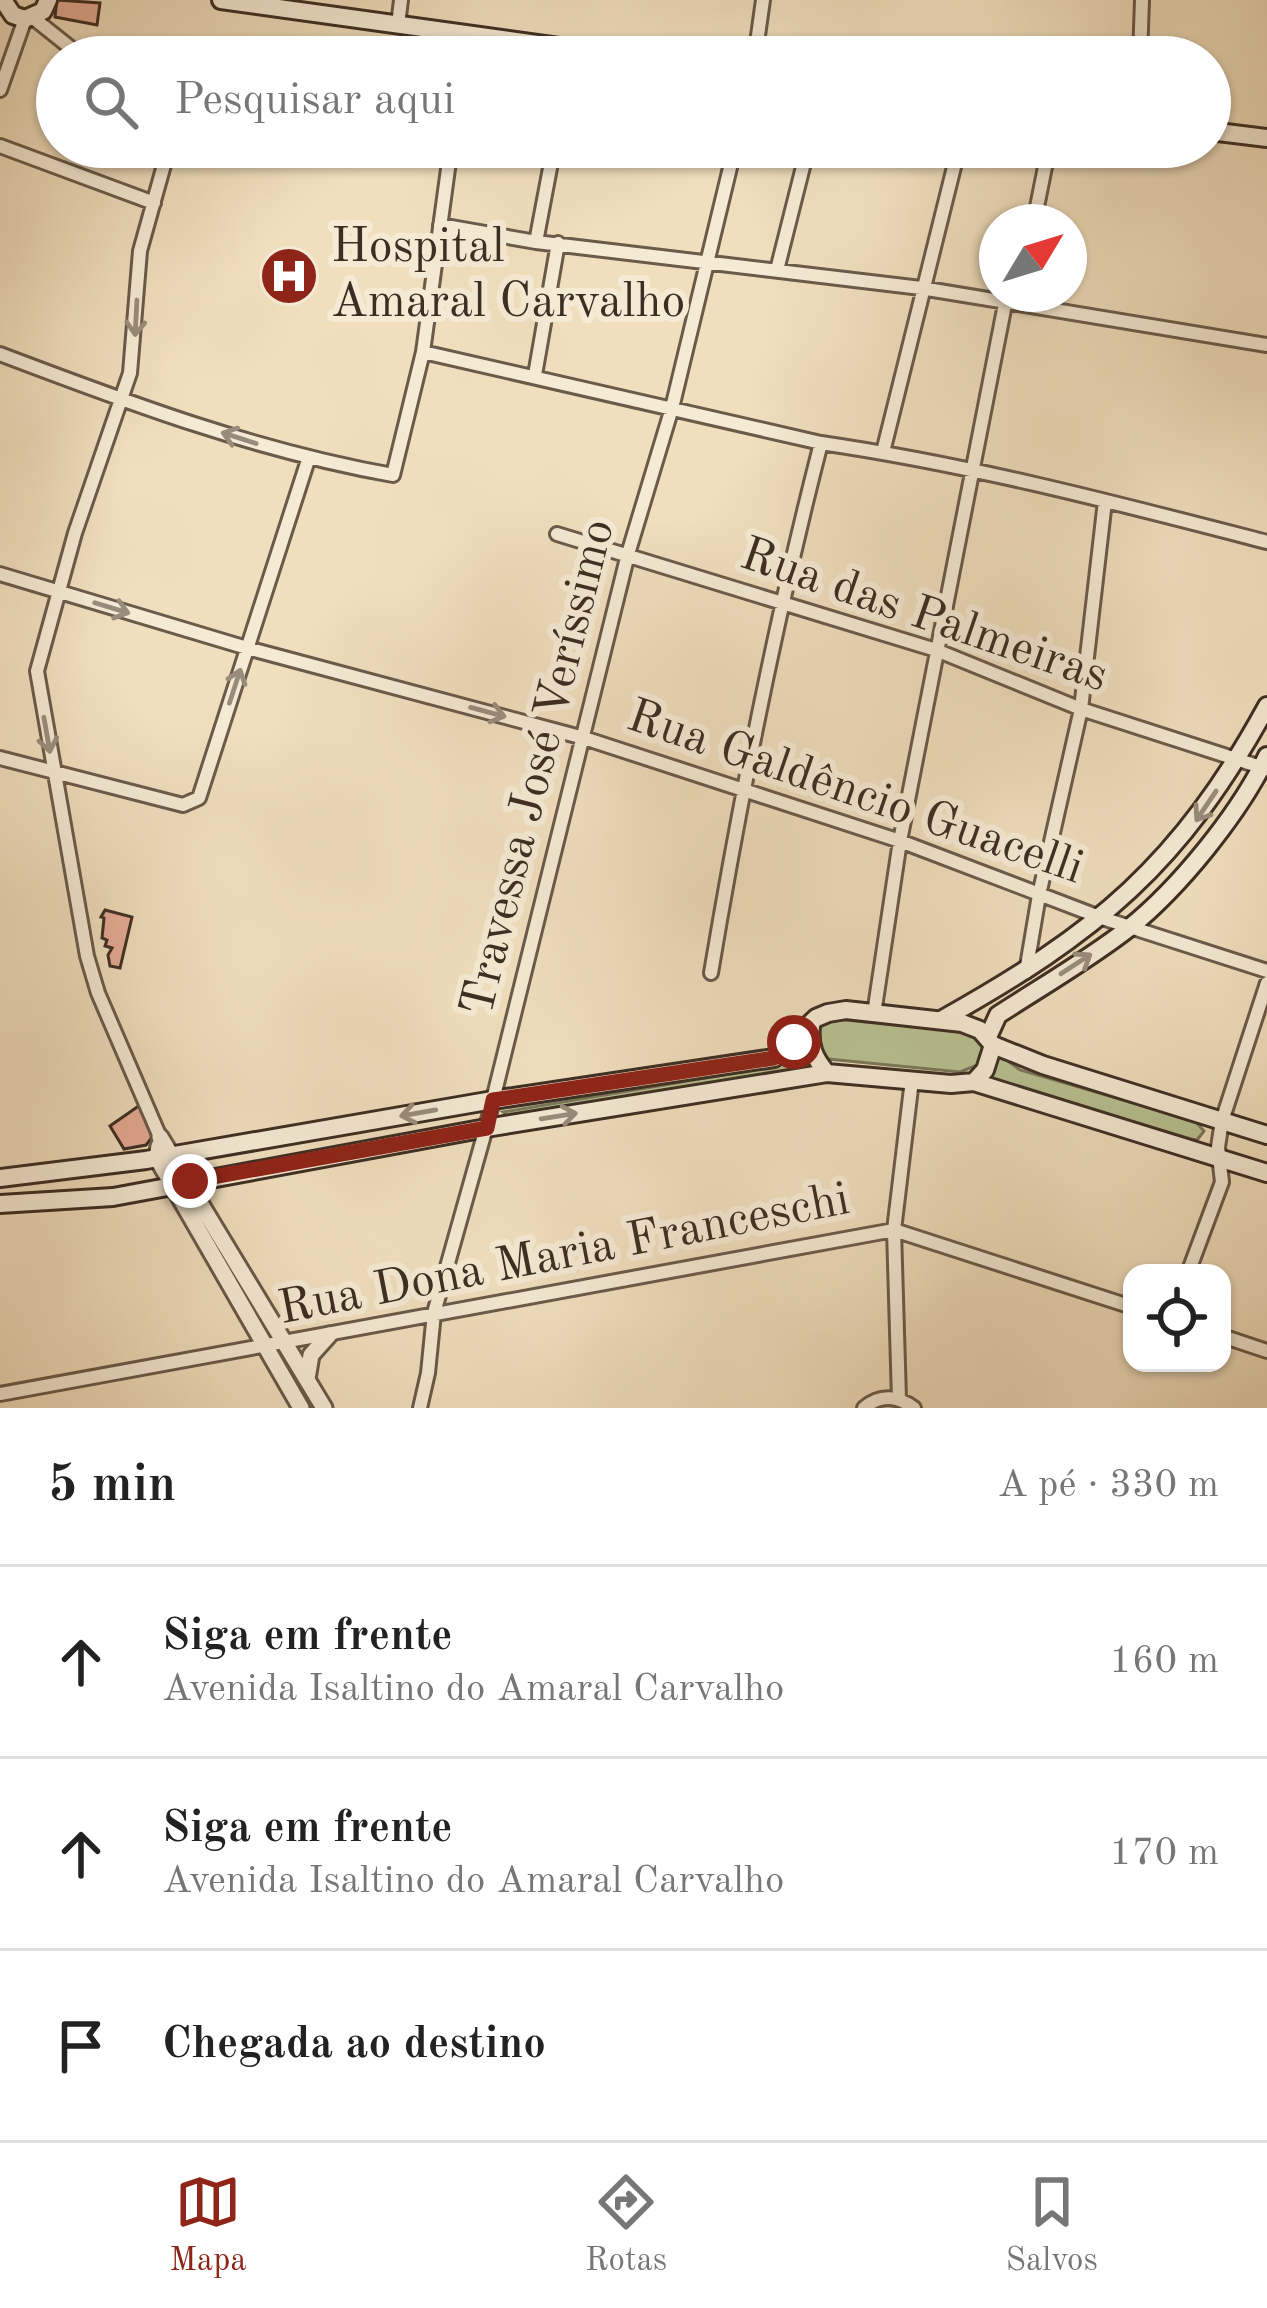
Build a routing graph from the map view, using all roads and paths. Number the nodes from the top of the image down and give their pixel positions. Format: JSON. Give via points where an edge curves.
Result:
{"nodes":[{"id":1,"x":3,"y":0,"type":"edge"},
{"id":2,"x":47,"y":0,"type":"edge"},
{"id":3,"x":221,"y":0,"type":"edge"},
{"id":4,"x":401,"y":0,"type":"edge"},
{"id":5,"x":763,"y":0,"type":"edge"},
{"id":6,"x":1142,"y":0,"type":"edge"},
{"id":7,"x":28,"y":18,"type":"junction"},
{"id":8,"x":398,"y":25,"type":"junction"},
{"id":9,"x":472,"y":35,"type":"joint"},
{"id":10,"x":53,"y":36,"type":"edge"},
{"id":11,"x":478,"y":36,"type":"edge"},
{"id":12,"x":758,"y":36,"type":"edge"},
{"id":13,"x":1141,"y":36,"type":"edge"},
{"id":14,"x":0,"y":90,"type":"edge"},
{"id":15,"x":1231,"y":133,"type":"edge"},
{"id":16,"x":1267,"y":138,"type":"edge"},
{"id":17,"x":0,"y":146,"type":"edge"},
{"id":18,"x":36,"y":159,"type":"edge"},
{"id":19,"x":59,"y":168,"type":"edge"},
{"id":20,"x":163,"y":168,"type":"edge"},
{"id":21,"x":448,"y":168,"type":"edge"},
{"id":22,"x":550,"y":168,"type":"edge"},
{"id":23,"x":730,"y":168,"type":"edge"},
{"id":24,"x":803,"y":168,"type":"edge"},
{"id":25,"x":953,"y":168,"type":"edge"},
{"id":26,"x":1045,"y":168,"type":"edge"},
{"id":27,"x":154,"y":203,"type":"junction"},
{"id":28,"x":1038,"y":204,"type":"edge"},
{"id":29,"x":440,"y":224,"type":"junction"},
{"id":30,"x":536,"y":242,"type":"junction"},
{"id":31,"x":557,"y":243,"type":"junction"},
{"id":32,"x":706,"y":264,"type":"junction"},
{"id":33,"x":776,"y":270,"type":"junction"},
{"id":34,"x":921,"y":287,"type":"junction"},
{"id":35,"x":979,"y":295,"type":"edge"},
{"id":36,"x":1002,"y":312,"type":"edge"},
{"id":37,"x":1085,"y":312,"type":"edge"},
{"id":38,"x":1267,"y":344,"type":"edge"},
{"id":39,"x":423,"y":352,"type":"junction"},
{"id":40,"x":0,"y":354,"type":"edge"},
{"id":41,"x":535,"y":375,"type":"junction"},
{"id":42,"x":122,"y":400,"type":"junction"},
{"id":43,"x":672,"y":408,"type":"junction"},
{"id":44,"x":821,"y":443,"type":"junction"},
{"id":45,"x":883,"y":452,"type":"junction"},
{"id":46,"x":308,"y":460,"type":"junction"},
{"id":47,"x":970,"y":470,"type":"junction"},
{"id":48,"x":1106,"y":500,"type":"junction"},
{"id":49,"x":557,"y":534,"type":"dead end"},
{"id":50,"x":1267,"y":542,"type":"edge"},
{"id":51,"x":628,"y":554,"type":"junction"},
{"id":52,"x":0,"y":574,"type":"edge"},
{"id":53,"x":58,"y":591,"type":"junction"},
{"id":54,"x":781,"y":602,"type":"junction"},
{"id":55,"x":248,"y":648,"type":"junction"},
{"id":56,"x":936,"y":650,"type":"junction"},
{"id":57,"x":1267,"y":706,"type":"edge"},
{"id":58,"x":1082,"y":709,"type":"junction"},
{"id":59,"x":584,"y":737,"type":"junction"},
{"id":60,"x":0,"y":758,"type":"edge"},
{"id":61,"x":1238,"y":759,"type":"junction"},
{"id":62,"x":1265,"y":764,"type":"edge"},
{"id":63,"x":54,"y":772,"type":"junction"},
{"id":64,"x":742,"y":788,"type":"junction"},
{"id":65,"x":900,"y":841,"type":"junction"},
{"id":66,"x":1039,"y":895,"type":"junction"},
{"id":67,"x":1102,"y":918,"type":"junction"},
{"id":68,"x":1130,"y":927,"type":"junction"},
{"id":69,"x":1267,"y":971,"type":"edge"},
{"id":70,"x":1026,"y":972,"type":"junction"},
{"id":71,"x":711,"y":973,"type":"dead end"},
{"id":72,"x":1267,"y":983,"type":"edge"},
{"id":73,"x":874,"y":1014,"type":"junction"},
{"id":74,"x":940,"y":1021,"type":"junction"},
{"id":75,"x":811,"y":1024,"type":"junction"},
{"id":76,"x":991,"y":1041,"type":"junction"},
{"id":77,"x":827,"y":1073,"type":"junction"},
{"id":78,"x":912,"y":1080,"type":"junction"},
{"id":79,"x":974,"y":1082,"type":"junction"},
{"id":80,"x":493,"y":1100,"type":"junction"},
{"id":81,"x":1222,"y":1121,"type":"junction"},
{"id":82,"x":487,"y":1128,"type":"junction"},
{"id":83,"x":1267,"y":1135,"type":"edge"},
{"id":84,"x":160,"y":1137,"type":"joint"},
{"id":85,"x":166,"y":1156,"type":"junction"},
{"id":86,"x":1219,"y":1159,"type":"junction"},
{"id":87,"x":1267,"y":1173,"type":"edge"},
{"id":88,"x":0,"y":1178,"type":"edge"},
{"id":89,"x":181,"y":1182,"type":"junction"},
{"id":90,"x":0,"y":1204,"type":"edge"},
{"id":91,"x":894,"y":1230,"type":"junction"},
{"id":92,"x":1191,"y":1264,"type":"edge"},
{"id":93,"x":1123,"y":1304,"type":"edge"},
{"id":94,"x":434,"y":1313,"type":"junction"},
{"id":95,"x":329,"y":1335,"type":"junction"},
{"id":96,"x":1231,"y":1339,"type":"edge"},
{"id":97,"x":286,"y":1344,"type":"junction"},
{"id":98,"x":263,"y":1348,"type":"junction"},
{"id":99,"x":1267,"y":1351,"type":"edge"},
{"id":100,"x":307,"y":1379,"type":"junction"},
{"id":101,"x":0,"y":1394,"type":"edge"},
{"id":102,"x":898,"y":1399,"type":"junction"},
{"id":103,"x":301,"y":1408,"type":"edge"},
{"id":104,"x":324,"y":1408,"type":"edge"},
{"id":105,"x":420,"y":1408,"type":"edge"},
{"id":106,"x":864,"y":1408,"type":"edge"},
{"id":107,"x":914,"y":1408,"type":"edge"}],
"edges":[{"from":1,"to":7,"type":"main road","via":[[13,15]]},
{"from":2,"to":7,"type":"main road"},
{"from":3,"to":8,"type":"main road"},
{"from":4,"to":8,"type":"street"},
{"from":5,"to":12,"type":"street"},
{"from":6,"to":13,"type":"street"},
{"from":7,"to":10,"type":"street"},
{"from":7,"to":14,"type":"street"},
{"from":8,"to":9,"type":"main road"},
{"from":9,"to":11,"type":"main road"},
{"from":15,"to":16,"type":"main road"},
{"from":17,"to":18,"type":"street"},
{"from":19,"to":27,"type":"street"},
{"from":20,"to":27,"type":"street"},
{"from":21,"to":29,"type":"street"},
{"from":22,"to":30,"type":"street"},
{"from":23,"to":32,"type":"street","name":"Travessa José Veríssimo"},
{"from":24,"to":33,"type":"street"},
{"from":25,"to":34,"type":"street"},
{"from":26,"to":28,"type":"street"},
{"from":27,"to":42,"type":"street","one_way":true,"via":[[140,251],[137,326]]},
{"from":29,"to":30,"type":"street"},
{"from":29,"to":39,"type":"street"},
{"from":30,"to":31,"type":"street"},
{"from":31,"to":32,"type":"street"},
{"from":31,"to":41,"type":"street"},
{"from":32,"to":33,"type":"street"},
{"from":32,"to":43,"type":"street","name":"Travessa José Veríssimo"},
{"from":33,"to":34,"type":"street"},
{"from":34,"to":35,"type":"street"},
{"from":34,"to":45,"type":"street"},
{"from":36,"to":47,"type":"street"},
{"from":37,"to":38,"type":"street"},
{"from":39,"to":41,"type":"street"},
{"from":39,"to":46,"type":"street","via":[[394,475]]},
{"from":40,"to":42,"type":"street"},
{"from":41,"to":43,"type":"street"},
{"from":46,"to":42,"type":"street","one_way":true},
{"from":42,"to":53,"type":"street"},
{"from":43,"to":44,"type":"street"},
{"from":43,"to":51,"type":"street","name":"Travessa José Veríssimo"},
{"from":44,"to":45,"type":"street"},
{"from":44,"to":54,"type":"street"},
{"from":45,"to":47,"type":"street"},
{"from":46,"to":55,"type":"street"},
{"from":47,"to":48,"type":"street"},
{"from":47,"to":56,"type":"street"},
{"from":48,"to":50,"type":"street"},
{"from":48,"to":58,"type":"street"},
{"from":49,"to":51,"type":"street","name":"Rua das Palmeiras"},
{"from":51,"to":54,"type":"street","name":"Rua das Palmeiras"},
{"from":51,"to":59,"type":"street","name":"Travessa José Veríssimo"},
{"from":52,"to":53,"type":"street","name":"Rua Galdêncio Guacelli"},
{"from":53,"to":55,"type":"street","name":"Rua Galdêncio Guacelli","one_way":true},
{"from":53,"to":63,"type":"street","one_way":true,"via":[[37,671]]},
{"from":54,"to":56,"type":"street","name":"Rua das Palmeiras"},
{"from":54,"to":64,"type":"street"},
{"from":55,"to":59,"type":"street","name":"Rua Galdêncio Guacelli","one_way":true},
{"from":63,"to":55,"type":"street","one_way":true,"via":[[183,805],[199,798]]},
{"from":56,"to":58,"type":"street","name":"Rua das Palmeiras"},
{"from":56,"to":65,"type":"street"},
{"from":57,"to":61,"type":"main road"},
{"from":58,"to":61,"type":"street","name":"Rua das Palmeiras"},
{"from":58,"to":66,"type":"street"},
{"from":59,"to":64,"type":"street","name":"Rua Galdêncio Guacelli"},
{"from":59,"to":80,"type":"street","name":"Travessa José Veríssimo"},
{"from":60,"to":63,"type":"street"},
{"from":61,"to":62,"type":"street","name":"Rua das Palmeiras"},
{"from":61,"to":67,"type":"main road","one_way":true,"via":[[1174,848]]},
{"from":62,"to":68,"type":"main road","via":[[1205,846]]},
{"from":63,"to":84,"type":"street","via":[[98,993]]},
{"from":64,"to":65,"type":"street","name":"Rua Galdêncio Guacelli"},
{"from":64,"to":71,"type":"street"},
{"from":65,"to":66,"type":"street","name":"Rua Galdêncio Guacelli"},
{"from":65,"to":73,"type":"street"},
{"from":66,"to":67,"type":"street","name":"Rua Galdêncio Guacelli"},
{"from":66,"to":70,"type":"street"},
{"from":67,"to":68,"type":"street","name":"Rua Galdêncio Guacelli"},
{"from":67,"to":70,"type":"main road"},
{"from":68,"to":69,"type":"street","name":"Rua Galdêncio Guacelli"},
{"from":76,"to":68,"type":"main road","one_way":true,"via":[[998,1015]]},
{"from":70,"to":74,"type":"main road"},
{"from":72,"to":81,"type":"street"},
{"from":73,"to":74,"type":"main road"},
{"from":73,"to":75,"type":"main road","via":[[846,1010]]},
{"from":74,"to":76,"type":"main road","via":[[962,1023]]},
{"from":75,"to":77,"type":"main road","via":[[809,1042]]},
{"from":75,"to":80,"type":"main road","via":[[774,1058]]},
{"from":76,"to":79,"type":"main road"},
{"from":76,"to":81,"type":"main road"},
{"from":77,"to":78,"type":"main road"},
{"from":82,"to":77,"type":"main road","one_way":true},
{"from":78,"to":79,"type":"main road"},
{"from":78,"to":91,"type":"street"},
{"from":79,"to":86,"type":"main road"},
{"from":80,"to":82,"type":"street","name":"Travessa José Veríssimo"},
{"from":80,"to":85,"type":"main road","one_way":true},
{"from":81,"to":83,"type":"main road"},
{"from":81,"to":86,"type":"street"},
{"from":82,"to":89,"type":"main road"},
{"from":82,"to":94,"type":"street","name":"Travessa José Veríssimo"},
{"from":84,"to":85,"type":"street"},
{"from":85,"to":88,"type":"main road"},
{"from":85,"to":89,"type":"street"},
{"from":86,"to":87,"type":"main road"},
{"from":86,"to":92,"type":"street","via":[[1222,1182]]},
{"from":89,"to":90,"type":"main road","via":[[112,1197]]},
{"from":89,"to":97,"type":"street"},
{"from":89,"to":98,"type":"street"},
{"from":91,"to":93,"type":"street","name":"Rua Dona Maria Franceschi"},
{"from":91,"to":94,"type":"street","name":"Rua Dona Maria Franceschi"},
{"from":91,"to":102,"type":"street"},
{"from":94,"to":95,"type":"street","name":"Rua Dona Maria Franceschi"},
{"from":94,"to":105,"type":"street","name":"Travessa José Veríssimo"},
{"from":95,"to":97,"type":"street","name":"Rua Dona Maria Franceschi"},
{"from":95,"to":100,"type":"street","via":[[311,1355]]},
{"from":96,"to":99,"type":"street"},
{"from":97,"to":98,"type":"street","name":"Rua Dona Maria Franceschi"},
{"from":97,"to":100,"type":"street"},
{"from":98,"to":101,"type":"street","name":"Rua Dona Maria Franceschi"},
{"from":98,"to":103,"type":"street"},
{"from":100,"to":104,"type":"street"},
{"from":102,"to":106,"type":"street"},
{"from":102,"to":107,"type":"street"}]}
